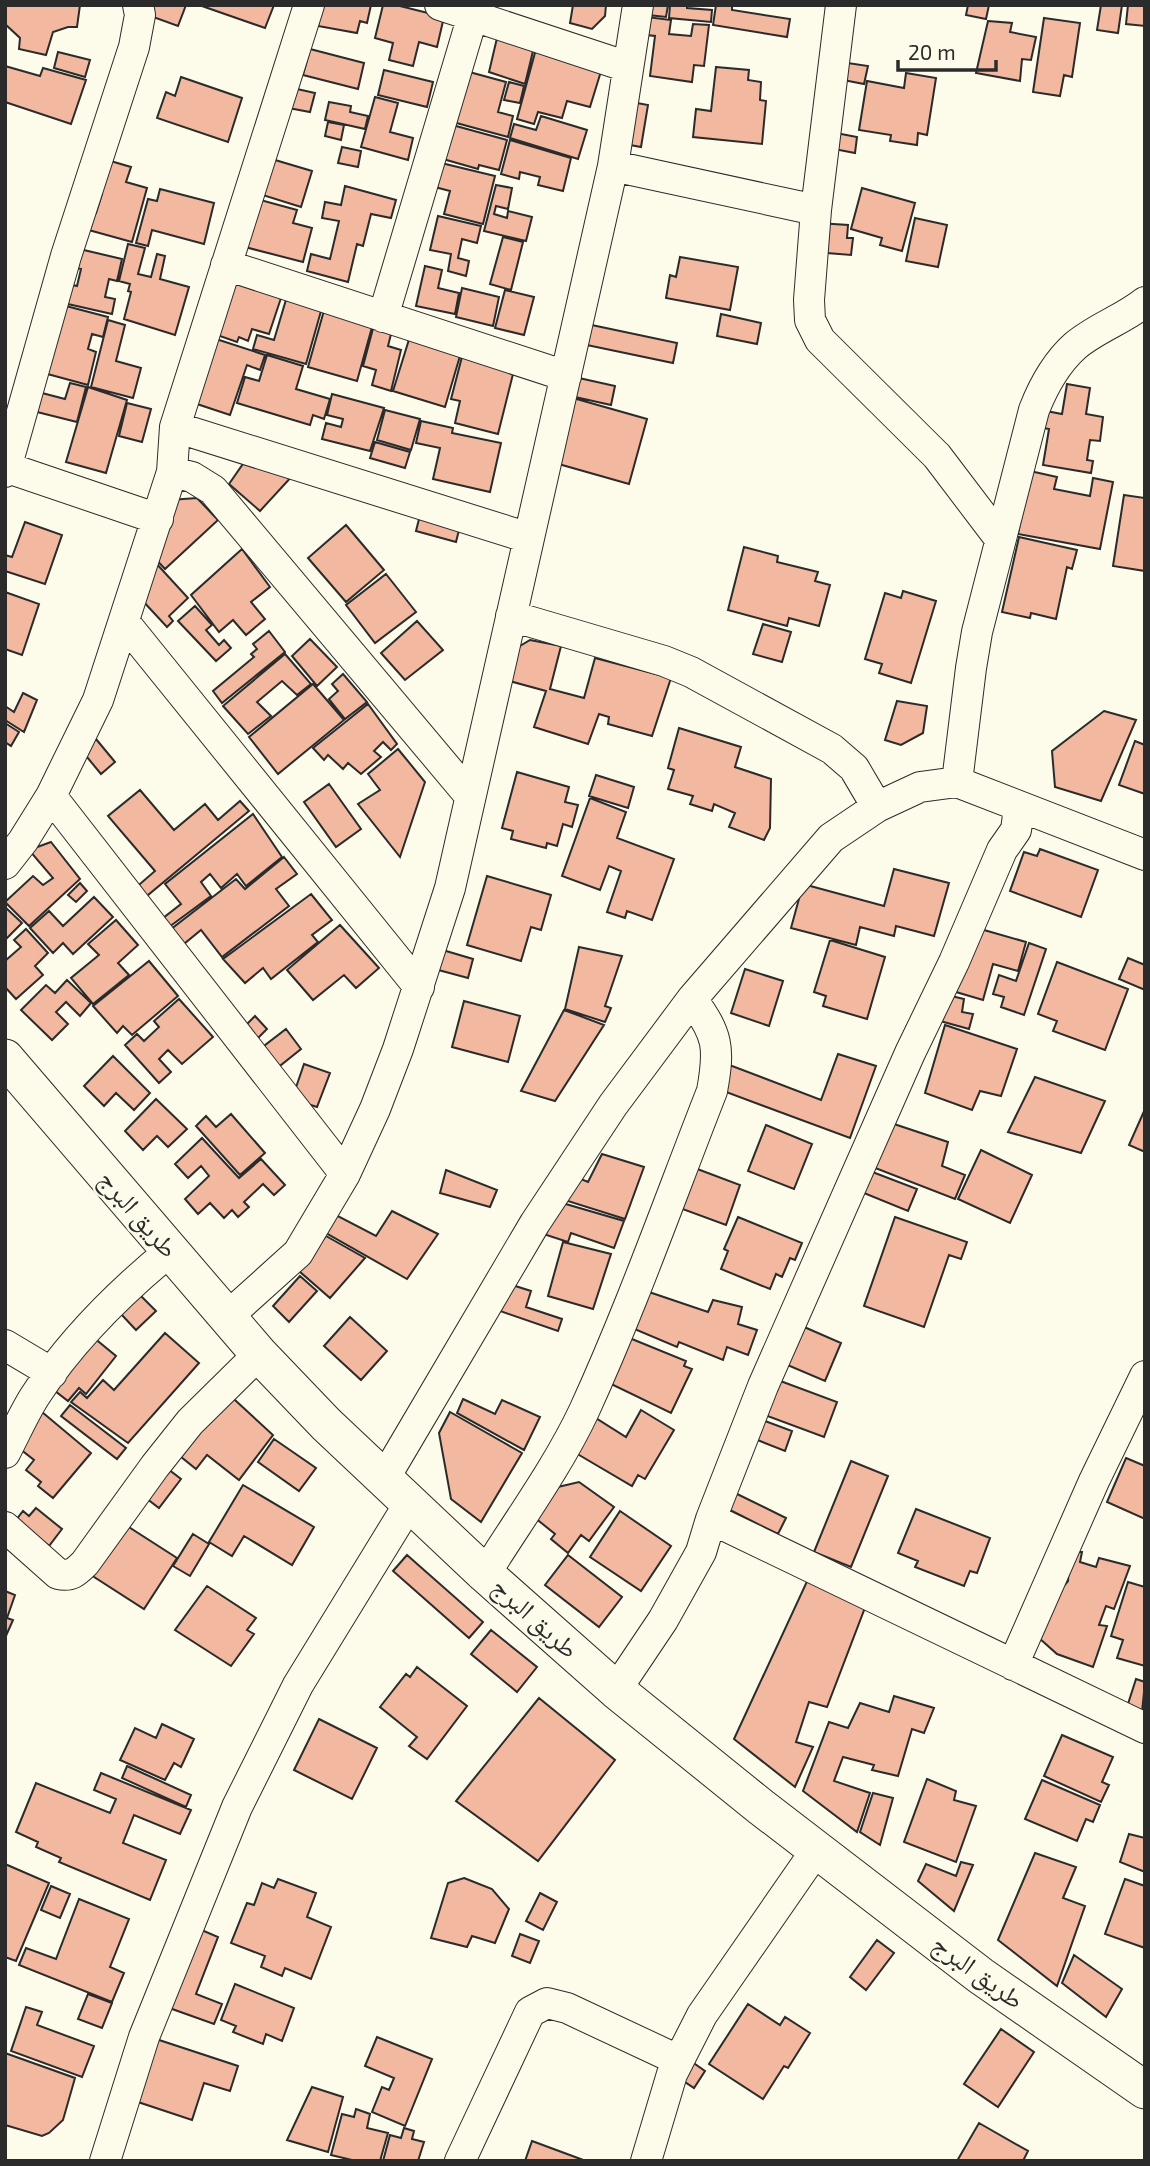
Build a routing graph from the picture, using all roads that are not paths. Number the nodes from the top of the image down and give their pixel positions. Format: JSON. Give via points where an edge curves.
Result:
{"nodes":[{"id":1,"x":138,"y":5,"type":"edge"},
{"id":2,"x":309,"y":5,"type":"edge"},
{"id":3,"x":440,"y":5,"type":"edge"},
{"id":4,"x":638,"y":5,"type":"edge"},
{"id":5,"x":841,"y":5,"type":"edge"},
{"id":6,"x":472,"y":16,"type":"junction"},
{"id":7,"x":628,"y":66,"type":"junction"},
{"id":8,"x":613,"y":166,"type":"junction"},
{"id":9,"x":816,"y":209,"type":"junction"},
{"id":10,"x":226,"y":265,"type":"junction"},
{"id":11,"x":1145,"y":302,"type":"edge"},
{"id":12,"x":383,"y":317,"type":"junction"},
{"id":13,"x":566,"y":376,"type":"junction"},
{"id":14,"x":174,"y":427,"type":"junction"},
{"id":15,"x":6,"y":469,"type":"edge"},
{"id":16,"x":172,"y":472,"type":"junction"},
{"id":17,"x":158,"y":519,"type":"junction"},
{"id":18,"x":528,"y":538,"type":"junction"},
{"id":19,"x":1000,"y":539,"type":"junction"},
{"id":20,"x":511,"y":616,"type":"junction"},
{"id":21,"x":125,"y":623,"type":"junction"},
{"id":22,"x":957,"y":782,"type":"junction"},
{"id":23,"x":51,"y":796,"type":"junction"},
{"id":24,"x":470,"y":796,"type":"junction"},
{"id":25,"x":877,"y":807,"type":"junction"},
{"id":26,"x":1019,"y":808,"type":"junction"},
{"id":27,"x":1145,"y":855,"type":"edge"},
{"id":28,"x":5,"y":864,"type":"edge"},
{"id":29,"x":419,"y":987,"type":"junction"},
{"id":30,"x":692,"y":999,"type":"junction"},
{"id":31,"x":5,"y":1059,"type":"edge"},
{"id":32,"x":345,"y":1174,"type":"junction"},
{"id":33,"x":170,"y":1251,"type":"junction"},
{"id":34,"x":227,"y":1317,"type":"junction"},
{"id":35,"x":5,"y":1345,"type":"edge"},
{"id":36,"x":259,"y":1354,"type":"junction"},
{"id":37,"x":52,"y":1373,"type":"junction"},
{"id":38,"x":1145,"y":1376,"type":"edge"},
{"id":39,"x":5,"y":1453,"type":"edge"},
{"id":40,"x":397,"y":1491,"type":"junction"},
{"id":41,"x":711,"y":1519,"type":"junction"},
{"id":42,"x":5,"y":1527,"type":"edge"},
{"id":43,"x":485,"y":1574,"type":"junction"},
{"id":44,"x":1013,"y":1665,"type":"junction"},
{"id":45,"x":616,"y":1690,"type":"junction"},
{"id":46,"x":1145,"y":1728,"type":"edge"},
{"id":47,"x":817,"y":1849,"type":"junction"},
{"id":48,"x":678,"y":2060,"type":"junction"},
{"id":49,"x":1145,"y":2090,"type":"edge"},
{"id":50,"x":105,"y":2161,"type":"edge"},
{"id":51,"x":460,"y":2161,"type":"edge"},
{"id":52,"x":646,"y":2161,"type":"edge"}],
"edges":[{"from":1,"to":15,"type":"street","via":[[134,47],[65,256]]},
{"from":2,"to":10,"type":"street"},
{"from":3,"to":6,"type":"street"},
{"from":4,"to":7,"type":"street"},
{"from":5,"to":9,"type":"street"},
{"from":6,"to":7,"type":"street"},
{"from":6,"to":12,"type":"street"},
{"from":7,"to":8,"type":"street"},
{"from":8,"to":9,"type":"street"},
{"from":8,"to":13,"type":"street"},
{"from":9,"to":19,"type":"street","via":[[809,300],[810,320],[820,340],[937,456]]},
{"from":10,"to":12,"type":"street"},
{"from":10,"to":14,"type":"street"},
{"from":11,"to":19,"type":"street","via":[[1074,347],[1042,388]]},
{"from":12,"to":13,"type":"street"},
{"from":13,"to":18,"type":"street"},
{"from":14,"to":16,"type":"street"},
{"from":14,"to":18,"type":"street"},
{"from":15,"to":17,"type":"street"},
{"from":16,"to":17,"type":"street"},
{"from":16,"to":24,"type":"street","via":[[192,477],[213,491]]},
{"from":17,"to":21,"type":"street"},
{"from":18,"to":20,"type":"street"},
{"from":19,"to":22,"type":"street","via":[[971,668]]},
{"from":20,"to":24,"type":"street"},
{"from":20,"to":25,"type":"street","via":[[664,661],[714,684],[832,749],[854,768]]},
{"from":21,"to":23,"type":"street","via":[[98,700]]},
{"from":21,"to":29,"type":"street"},
{"from":22,"to":25,"type":"street","via":[[920,788]]},
{"from":22,"to":26,"type":"street"},
{"from":23,"to":28,"type":"street"},
{"from":23,"to":32,"type":"street"},
{"from":24,"to":29,"type":"street","via":[[450,888]]},
{"from":25,"to":30,"type":"street","via":[[831,838]]},
{"from":26,"to":27,"type":"street"},
{"from":26,"to":41,"type":"street","via":[[1016,830],[1002,850],[904,1065],[763,1386]]},
{"from":29,"to":32,"type":"street","via":[[375,1110]]},
{"from":30,"to":40,"type":"street","via":[[631,1079],[534,1223]]},
{"from":30,"to":43,"type":"street","via":[[709,1023],[716,1044],[712,1091],[583,1413]]},
{"from":31,"to":33,"type":"street","name":"طريق البرج"},
{"from":32,"to":34,"type":"street","via":[[298,1253]]},
{"from":33,"to":34,"type":"street","name":"طريق البرج"},
{"from":33,"to":37,"type":"street","via":[[71,1346]]},
{"from":34,"to":36,"type":"street","name":"طريق البرج"},
{"from":35,"to":37,"type":"street"},
{"from":36,"to":40,"type":"street","name":"طريق البرج"},
{"from":36,"to":42,"type":"street","via":[[190,1422],[75,1573],[58,1574]]},
{"from":37,"to":39,"type":"street","via":[[34,1396]]},
{"from":38,"to":44,"type":"street"},
{"from":40,"to":43,"type":"street","name":"طريق البرج"},
{"from":40,"to":50,"type":"street","via":[[237,1807],[144,2037]]},
{"from":41,"to":44,"type":"street"},
{"from":41,"to":45,"type":"street","via":[[686,1581]]},
{"from":43,"to":45,"type":"street","name":"طريق البرج"},
{"from":44,"to":46,"type":"street"},
{"from":45,"to":47,"type":"street","name":"طريق البرج"},
{"from":47,"to":48,"type":"street","via":[[702,2015]]},
{"from":47,"to":49,"type":"street","name":"طريق البرج","via":[[959,1959]]},
{"from":48,"to":51,"type":"street","via":[[547,2003],[530,2012]]},
{"from":48,"to":52,"type":"street"}]}
